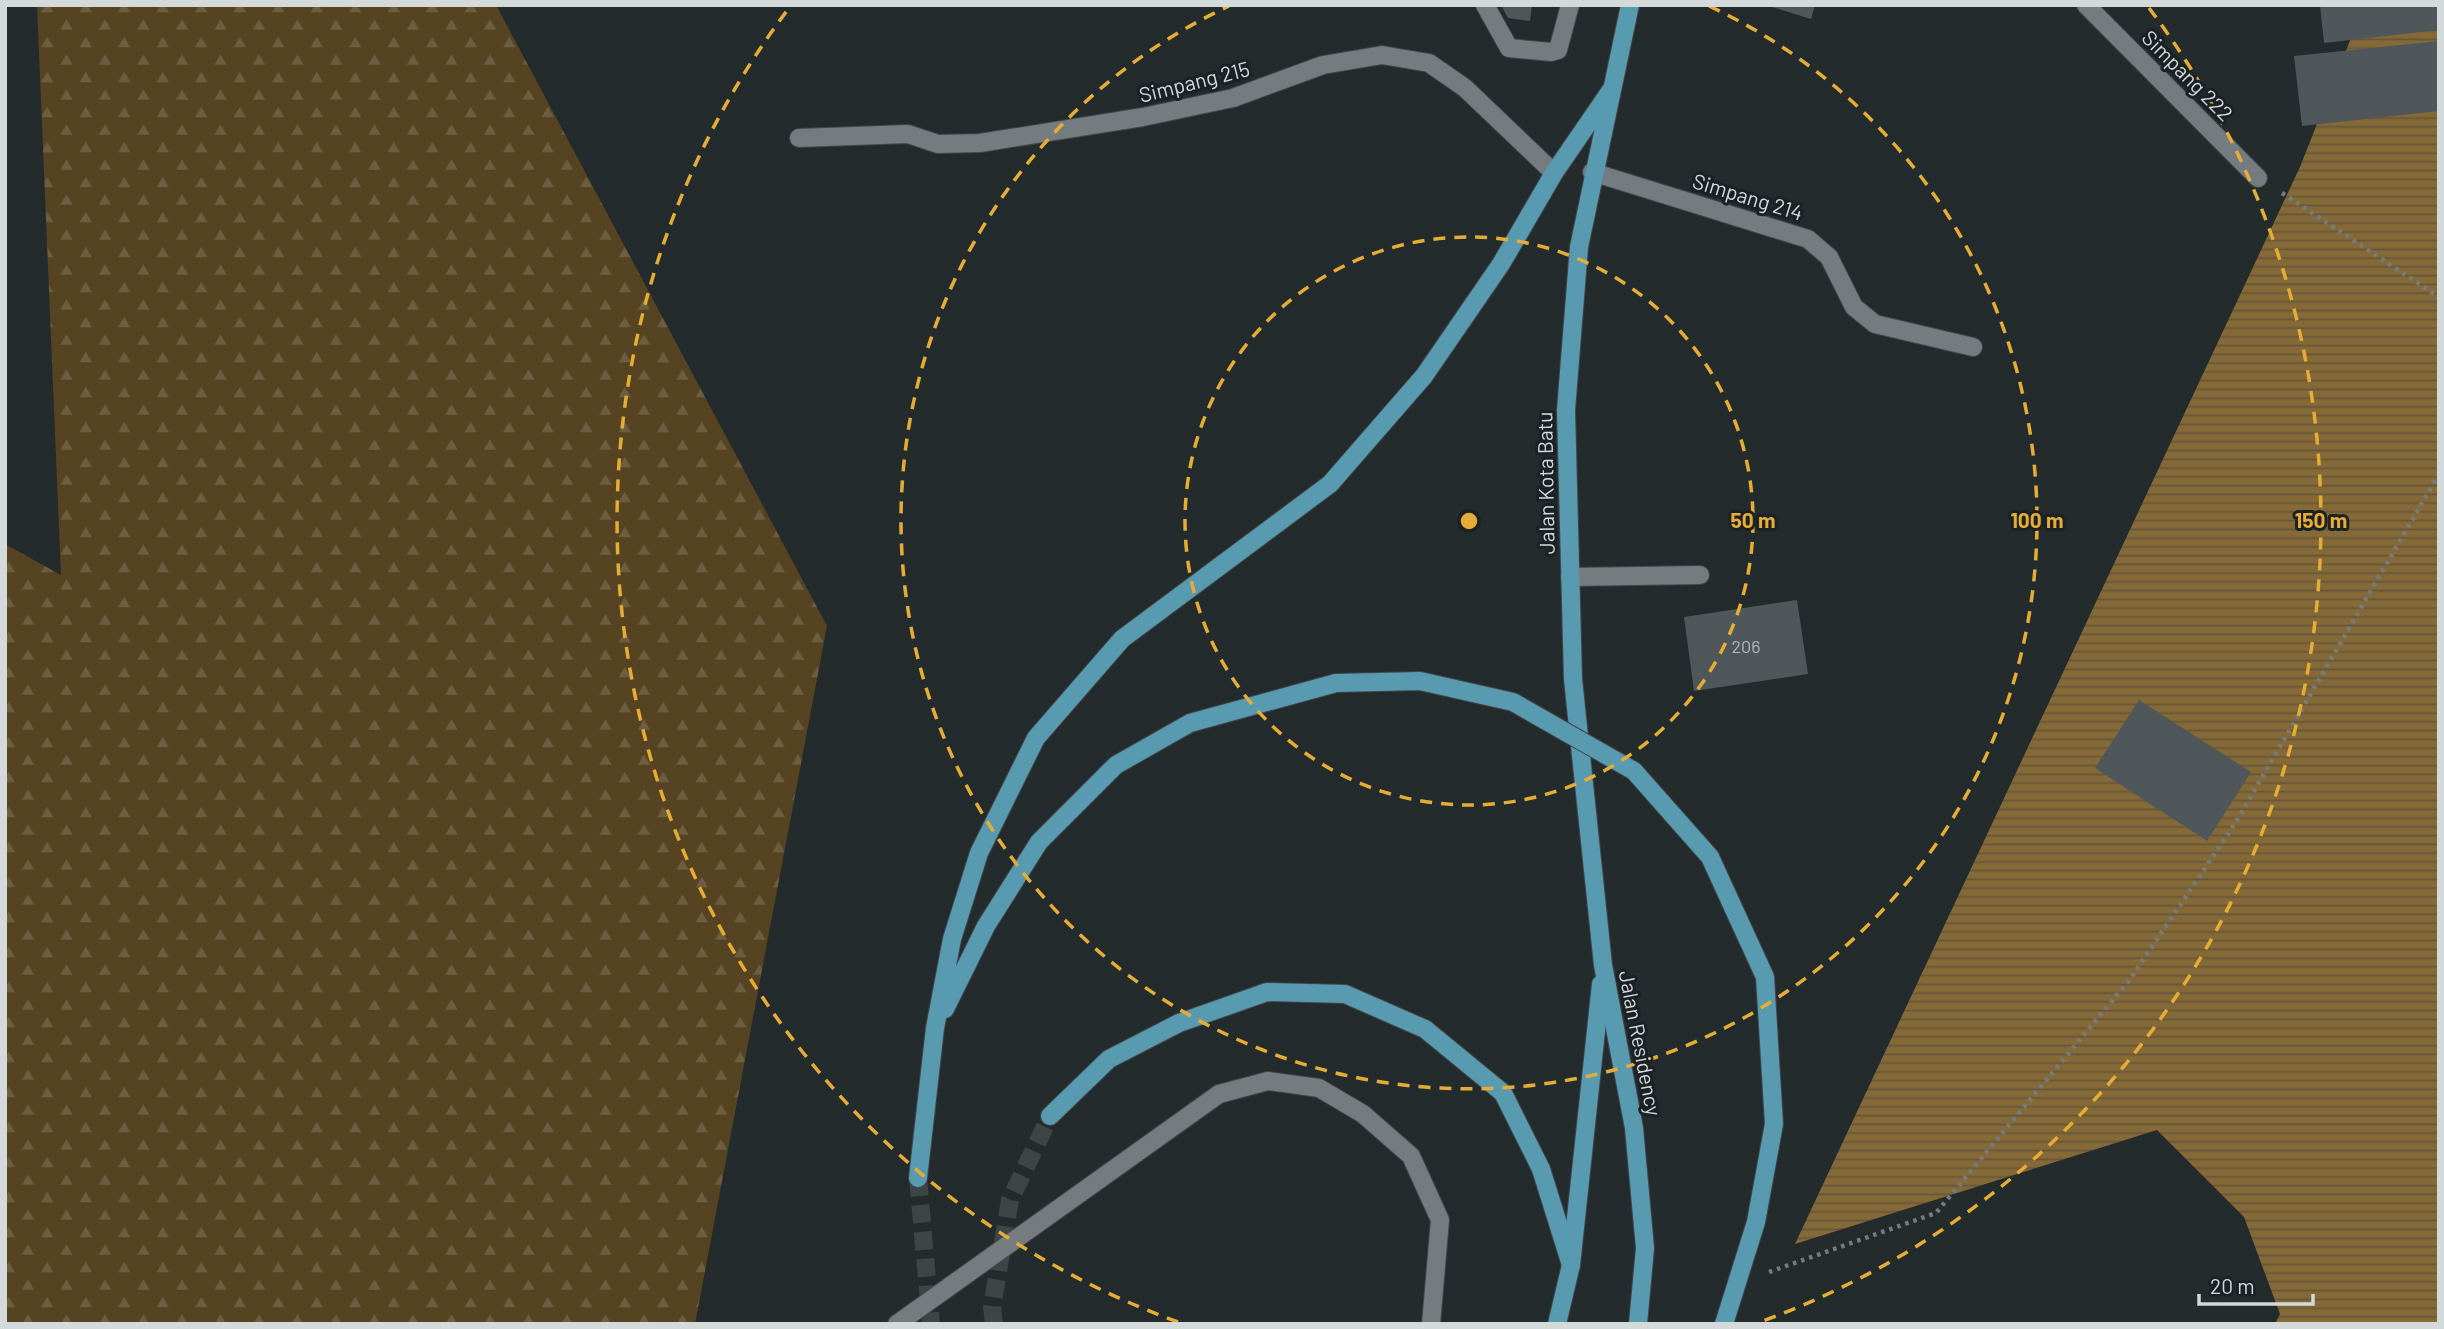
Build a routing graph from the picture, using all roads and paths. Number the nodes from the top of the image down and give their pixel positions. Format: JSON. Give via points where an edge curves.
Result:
{"nodes":[{"id":1,"x":1485,"y":5,"type":"edge"},
{"id":2,"x":1570,"y":5,"type":"edge"},
{"id":3,"x":1630,"y":5,"type":"edge"},
{"id":4,"x":2086,"y":5,"type":"edge"},
{"id":5,"x":1611,"y":90,"type":"junction"},
{"id":6,"x":800,"y":138,"type":"dead end"},
{"id":7,"x":1592,"y":172,"type":"junction"},
{"id":8,"x":1554,"y":173,"type":"junction"},
{"id":9,"x":2258,"y":178,"type":"joint"},
{"id":10,"x":2439,"y":297,"type":"edge"},
{"id":11,"x":1973,"y":347,"type":"dead end"},
{"id":12,"x":2439,"y":474,"type":"edge"},
{"id":13,"x":1700,"y":575,"type":"dead end"},
{"id":14,"x":1570,"y":577,"type":"junction"},
{"id":15,"x":1603,"y":965,"type":"junction"},
{"id":16,"x":935,"y":1028,"type":"junction"},
{"id":17,"x":1051,"y":1116,"type":"tunnel mouth"},
{"id":18,"x":918,"y":1178,"type":"tunnel mouth"},
{"id":19,"x":1805,"y":1261,"type":"dead end"},
{"id":20,"x":1571,"y":1265,"type":"junction"},
{"id":21,"x":897,"y":1324,"type":"edge"},
{"id":22,"x":1431,"y":1324,"type":"edge"},
{"id":23,"x":1557,"y":1324,"type":"edge"},
{"id":24,"x":1638,"y":1324,"type":"edge"},
{"id":25,"x":1724,"y":1324,"type":"edge"}],
"edges":[{"from":1,"to":2,"type":"street","via":[[1509,48],[1551,52],[1562,44]]},
{"from":3,"to":5,"type":"main road","name":"Jalan Kota Batu"},
{"from":4,"to":9,"type":"street","name":"Simpang 222"},
{"from":5,"to":7,"type":"main road","name":"Jalan Kota Batu"},
{"from":5,"to":8,"type":"main road"},
{"from":6,"to":8,"type":"street","name":"Simpang 215","via":[[908,134],[938,144],[980,143],[1233,98],[1323,65],[1382,55],[1429,63],[1438,69],[1465,88]]},
{"from":7,"to":11,"type":"street","name":"Simpang 214","via":[[1808,239],[1829,257],[1854,307],[1875,324]]},
{"from":7,"to":14,"type":"main road","name":"Jalan Kota Batu","via":[[1579,247],[1566,410]]},
{"from":8,"to":16,"type":"main road","via":[[1501,264],[1424,376],[1329,484],[1122,639],[1036,738],[979,853],[951,939]]},
{"from":9,"to":10,"type":"path"},
{"from":12,"to":19,"type":"path","via":[[2236,822],[2131,978],[1936,1213]]},
{"from":13,"to":14,"type":"street"},
{"from":14,"to":15,"type":"main road","name":"Jalan Kota Batu","via":[[1573,679]]},
{"from":15,"to":20,"type":"main road","name":"Jalan Residency"},
{"from":15,"to":24,"type":"main road","name":"Jalan Residency","via":[[1635,1141],[1646,1248]]},
{"from":16,"to":18,"type":"main road"},
{"from":16,"to":25,"type":"main road","bridge":true,"via":[[986,926],[1039,842],[1116,765],[1190,723],[1336,683],[1420,681],[1513,702],[1634,771],[1710,857],[1765,977],[1774,1124],[1756,1222]]},
{"from":17,"to":20,"type":"main road","via":[[1109,1059],[1179,1023],[1268,992],[1345,994],[1425,1029],[1503,1093],[1541,1169]]},
{"from":20,"to":23,"type":"main road","name":"Jalan Residency"},
{"from":21,"to":22,"type":"street","via":[[1219,1094],[1268,1081],[1318,1088],[1363,1114],[1411,1156],[1440,1220]]}]}
